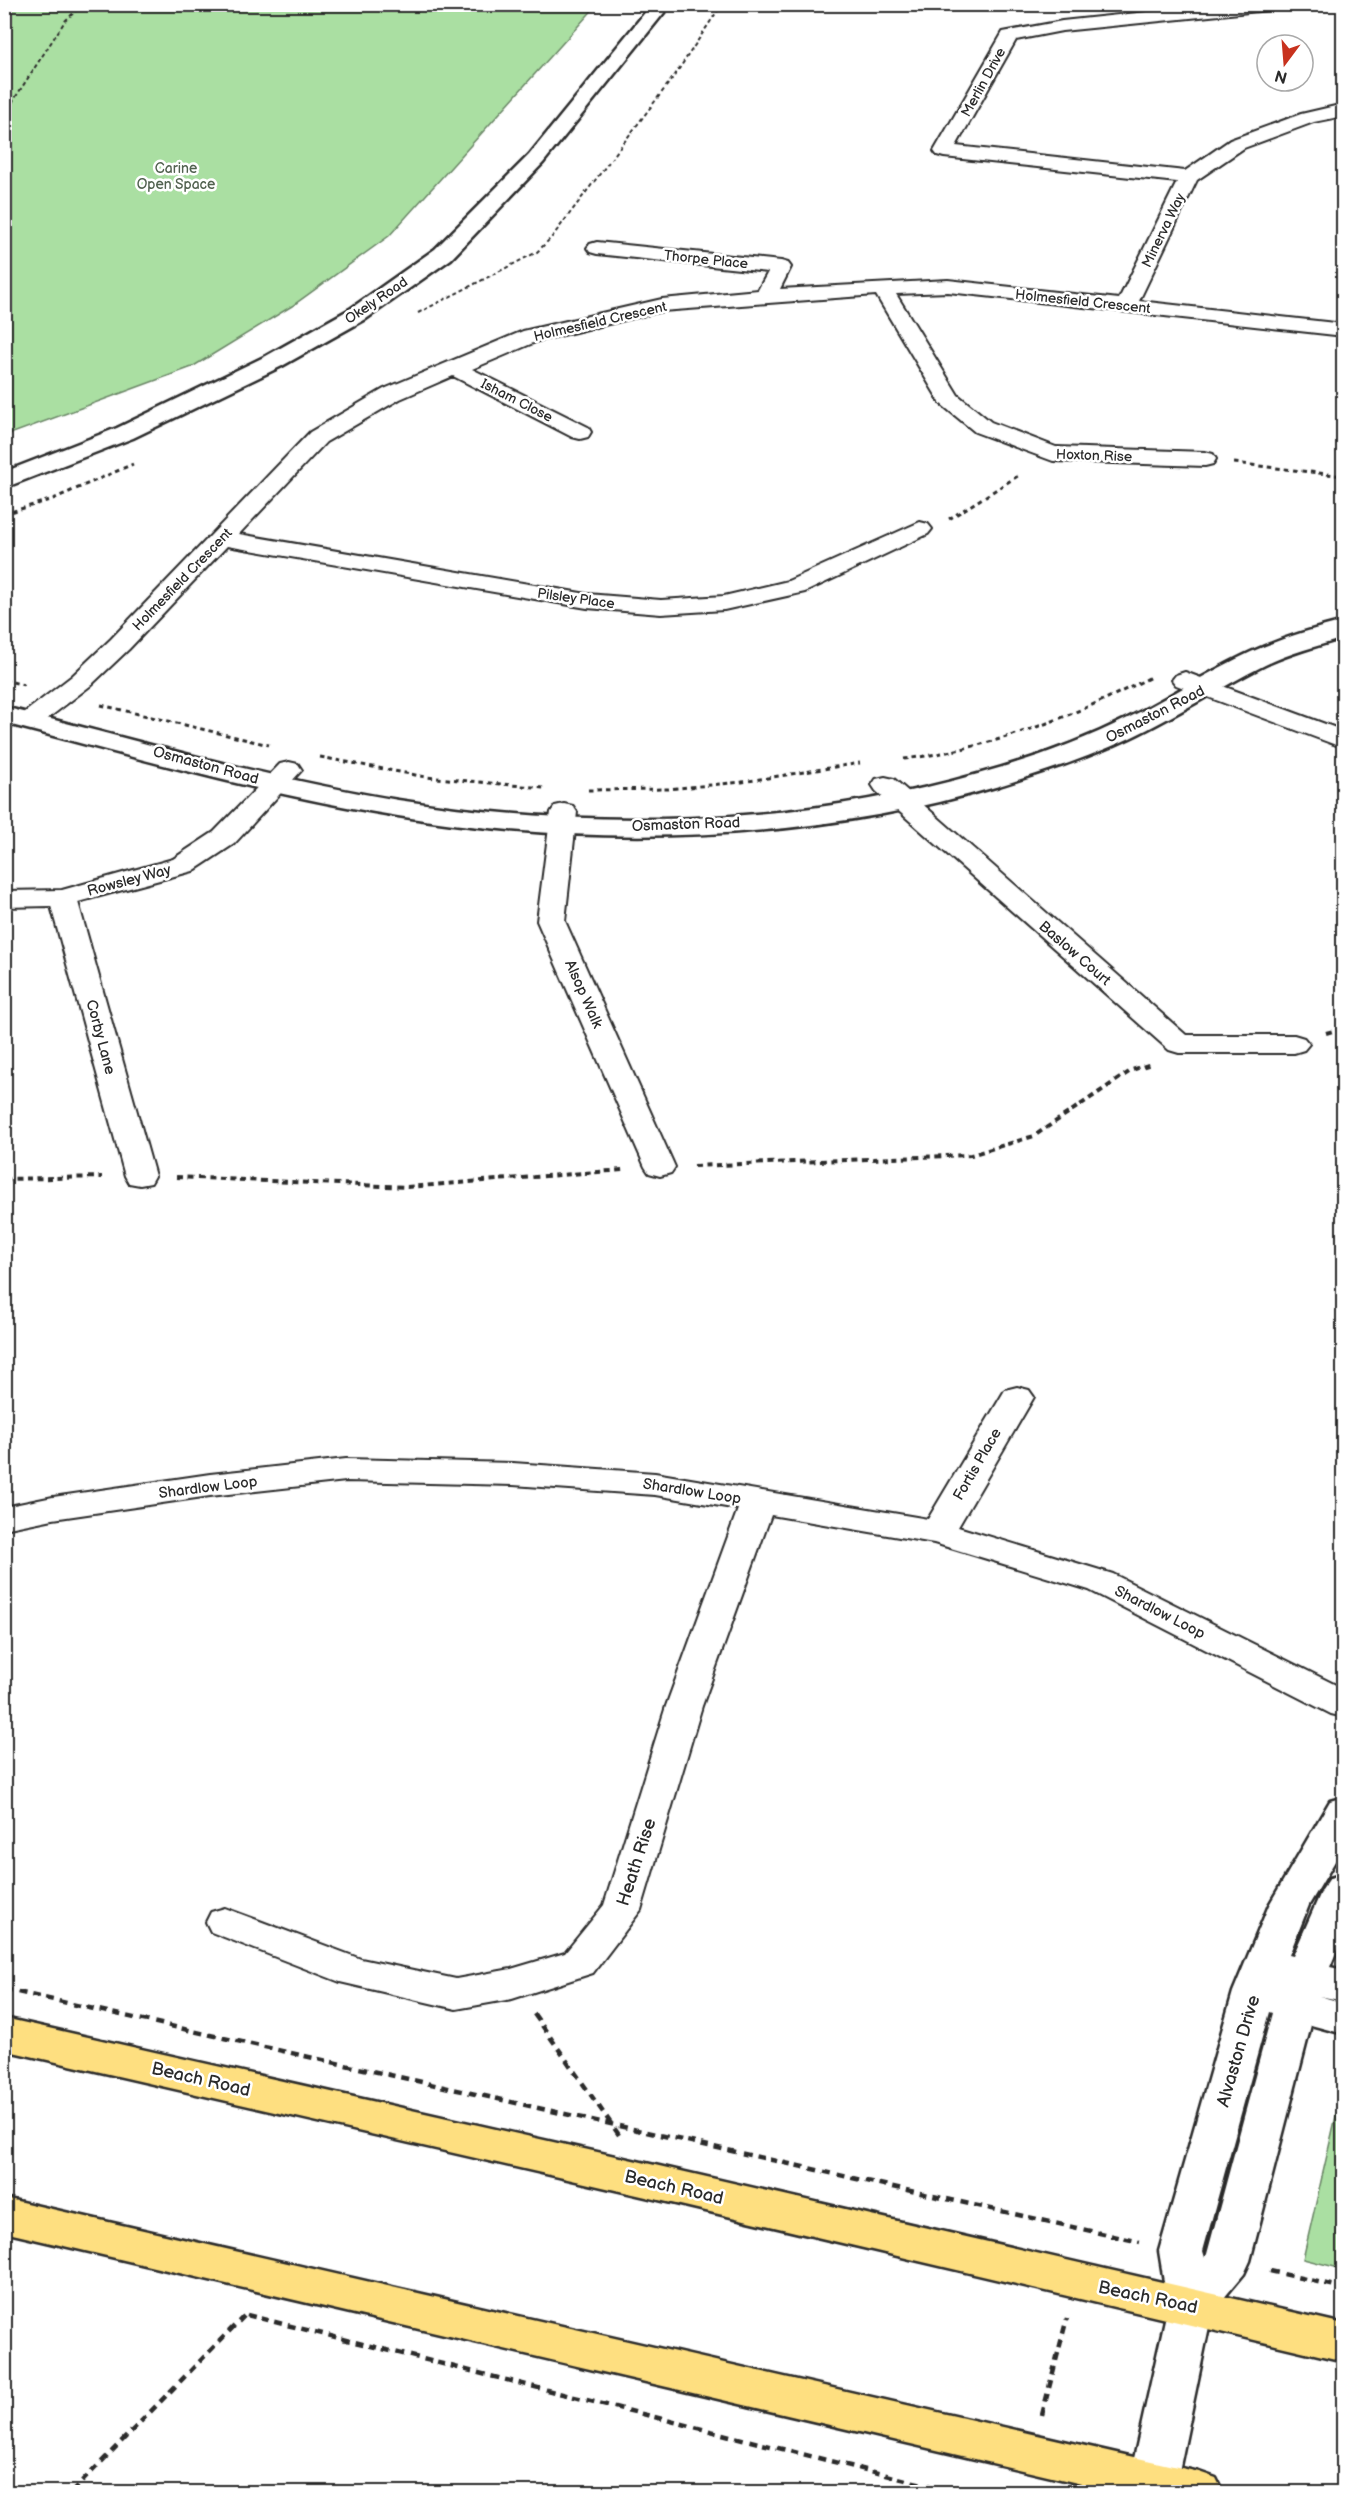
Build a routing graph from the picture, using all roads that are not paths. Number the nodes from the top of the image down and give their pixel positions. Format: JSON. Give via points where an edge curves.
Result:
{"nodes":[{"id":1,"x":662,"y":4,"type":"edge"},
{"id":2,"x":1280,"y":4,"type":"edge"},
{"id":3,"x":1344,"y":110,"type":"edge"},
{"id":4,"x":1189,"y":177,"type":"junction"},
{"id":5,"x":597,"y":248,"type":"dead end"},
{"id":6,"x":882,"y":288,"type":"junction"},
{"id":7,"x":766,"y":296,"type":"junction"},
{"id":8,"x":1126,"y":306,"type":"junction"},
{"id":9,"x":1344,"y":330,"type":"edge"},
{"id":10,"x":454,"y":368,"type":"junction"},
{"id":11,"x":580,"y":432,"type":"dead end"},
{"id":12,"x":1205,"y":459,"type":"road end"},
{"id":13,"x":4,"y":481,"type":"edge"},
{"id":14,"x":920,"y":529,"type":"road end"},
{"id":15,"x":222,"y":538,"type":"junction"},
{"id":16,"x":1344,"y":615,"type":"edge"},
{"id":17,"x":1344,"y":629,"type":"edge"},
{"id":18,"x":1195,"y":684,"type":"junction"},
{"id":19,"x":16,"y":692,"type":"edge"},
{"id":20,"x":27,"y":714,"type":"edge"},
{"id":21,"x":1344,"y":740,"type":"edge"},
{"id":22,"x":280,"y":766,"type":"junction"},
{"id":23,"x":894,"y":793,"type":"junction"},
{"id":24,"x":559,"y":809,"type":"junction"},
{"id":25,"x":63,"y":898,"type":"junction"},
{"id":26,"x":4,"y":899,"type":"edge"},
{"id":27,"x":1294,"y":1044,"type":"dead end"},
{"id":28,"x":660,"y":1167,"type":"road end"},
{"id":29,"x":140,"y":1176,"type":"road end"},
{"id":30,"x":1017,"y":1397,"type":"dead end"},
{"id":31,"x":758,"y":1502,"type":"junction"},
{"id":32,"x":4,"y":1518,"type":"edge"},
{"id":33,"x":938,"y":1532,"type":"junction"},
{"id":34,"x":1344,"y":1705,"type":"edge"},
{"id":35,"x":1344,"y":1811,"type":"edge"},
{"id":36,"x":1344,"y":1888,"type":"edge"},
{"id":37,"x":225,"y":1922,"type":"dead end"},
{"id":38,"x":1260,"y":1978,"type":"junction"},
{"id":39,"x":1314,"y":1988,"type":"edge"},
{"id":40,"x":1344,"y":2019,"type":"edge"},
{"id":41,"x":4,"y":2034,"type":"edge"},
{"id":42,"x":4,"y":2215,"type":"edge"},
{"id":43,"x":1191,"y":2306,"type":"junction"},
{"id":44,"x":1344,"y":2343,"type":"edge"},
{"id":45,"x":1153,"y":2481,"type":"junction"},
{"id":46,"x":1199,"y":2493,"type":"edge"}],
"edges":[{"from":1,"to":13,"type":"street","name":"Okely Road","via":[[536,159],[443,254],[358,314],[274,361],[125,434]]},
{"from":2,"to":4,"type":"street","name":"Merlin Drive","via":[[1062,26],[1009,36],[944,151]]},
{"from":3,"to":4,"type":"street","name":"Minerva Way","via":[[1308,118],[1237,144]]},
{"from":4,"to":8,"type":"street","name":"Minerva Way"},
{"from":5,"to":7,"type":"street","name":"Thorpe Place","via":[[781,267]]},
{"from":6,"to":7,"type":"street","name":"Holmesfield Crescent"},
{"from":6,"to":8,"type":"street","name":"Holmesfield Crescent","via":[[948,286]]},
{"from":6,"to":12,"type":"street","name":"Hoxton Rise","via":[[950,399],[983,427],[1053,454]]},
{"from":7,"to":10,"type":"street","name":"Holmesfield Crescent","via":[[662,305],[531,336]]},
{"from":8,"to":9,"type":"street","name":"Holmesfield Crescent"},
{"from":10,"to":11,"type":"street","name":"Isham Close"},
{"from":10,"to":15,"type":"street","name":"Holmesfield Crescent","via":[[392,394],[318,437]]},
{"from":14,"to":15,"type":"street","name":"Pilsley Place","via":[[796,587],[724,603],[661,607],[587,601]]},
{"from":15,"to":20,"type":"street","name":"Holmesfield Crescent","via":[[81,681]]},
{"from":16,"to":18,"type":"street","name":"Osmaston Road","via":[[1253,647]]},
{"from":17,"to":18,"type":"street","name":"Osmaston Road","via":[[1262,656]]},
{"from":18,"to":21,"type":"street"},
{"from":18,"to":23,"type":"street","name":"Osmaston Road","via":[[1101,741],[1065,756]]},
{"from":19,"to":20,"type":"street","name":"Osmaston Road"},
{"from":20,"to":22,"type":"street","name":"Osmaston Road"},
{"from":22,"to":24,"type":"street","name":"Osmaston Road","via":[[401,808]]},
{"from":22,"to":25,"type":"street","name":"Rowsley Way","via":[[224,838],[183,865]]},
{"from":23,"to":24,"type":"street","name":"Osmaston Road","via":[[792,817],[724,823]]},
{"from":23,"to":27,"type":"street","name":"Baslow Court","via":[[1179,1044]]},
{"from":24,"to":28,"type":"street","name":"Alsop Walk","via":[[551,921]]},
{"from":25,"to":26,"type":"street","name":"Rowsley Way"},
{"from":25,"to":29,"type":"street","name":"Corby Lane"},
{"from":30,"to":33,"type":"street","name":"Fortis Place"},
{"from":31,"to":32,"type":"street","name":"Shardlow Loop","via":[[655,1484],[513,1474],[346,1470],[210,1485]]},
{"from":31,"to":33,"type":"street","name":"Shardlow Loop"},
{"from":31,"to":37,"type":"street","name":"Heath Rise","via":[[684,1706],[622,1911],[579,1963],[512,1984],[456,1994],[354,1972]]},
{"from":33,"to":34,"type":"street","name":"Shardlow Loop","via":[[1101,1582]]},
{"from":35,"to":38,"type":"street","name":"Alvaston Drive","via":[[1289,1905]]},
{"from":36,"to":39,"type":"street","name":"Alvaston Drive","via":[[1336,1900]]},
{"from":38,"to":39,"type":"street"},
{"from":38,"to":43,"type":"street","name":"Alvaston Drive","via":[[1181,2251]]},
{"from":39,"to":40,"type":"street"},
{"from":39,"to":43,"type":"street","name":"Alvaston Drive","via":[[1228,2261]]},
{"from":41,"to":43,"type":"main road","name":"Beach Road"},
{"from":42,"to":45,"type":"main road"},
{"from":43,"to":44,"type":"main road","name":"Beach Road"},
{"from":43,"to":45,"type":"street","name":"Alvaston Drive"},
{"from":45,"to":46,"type":"main road"}]}
